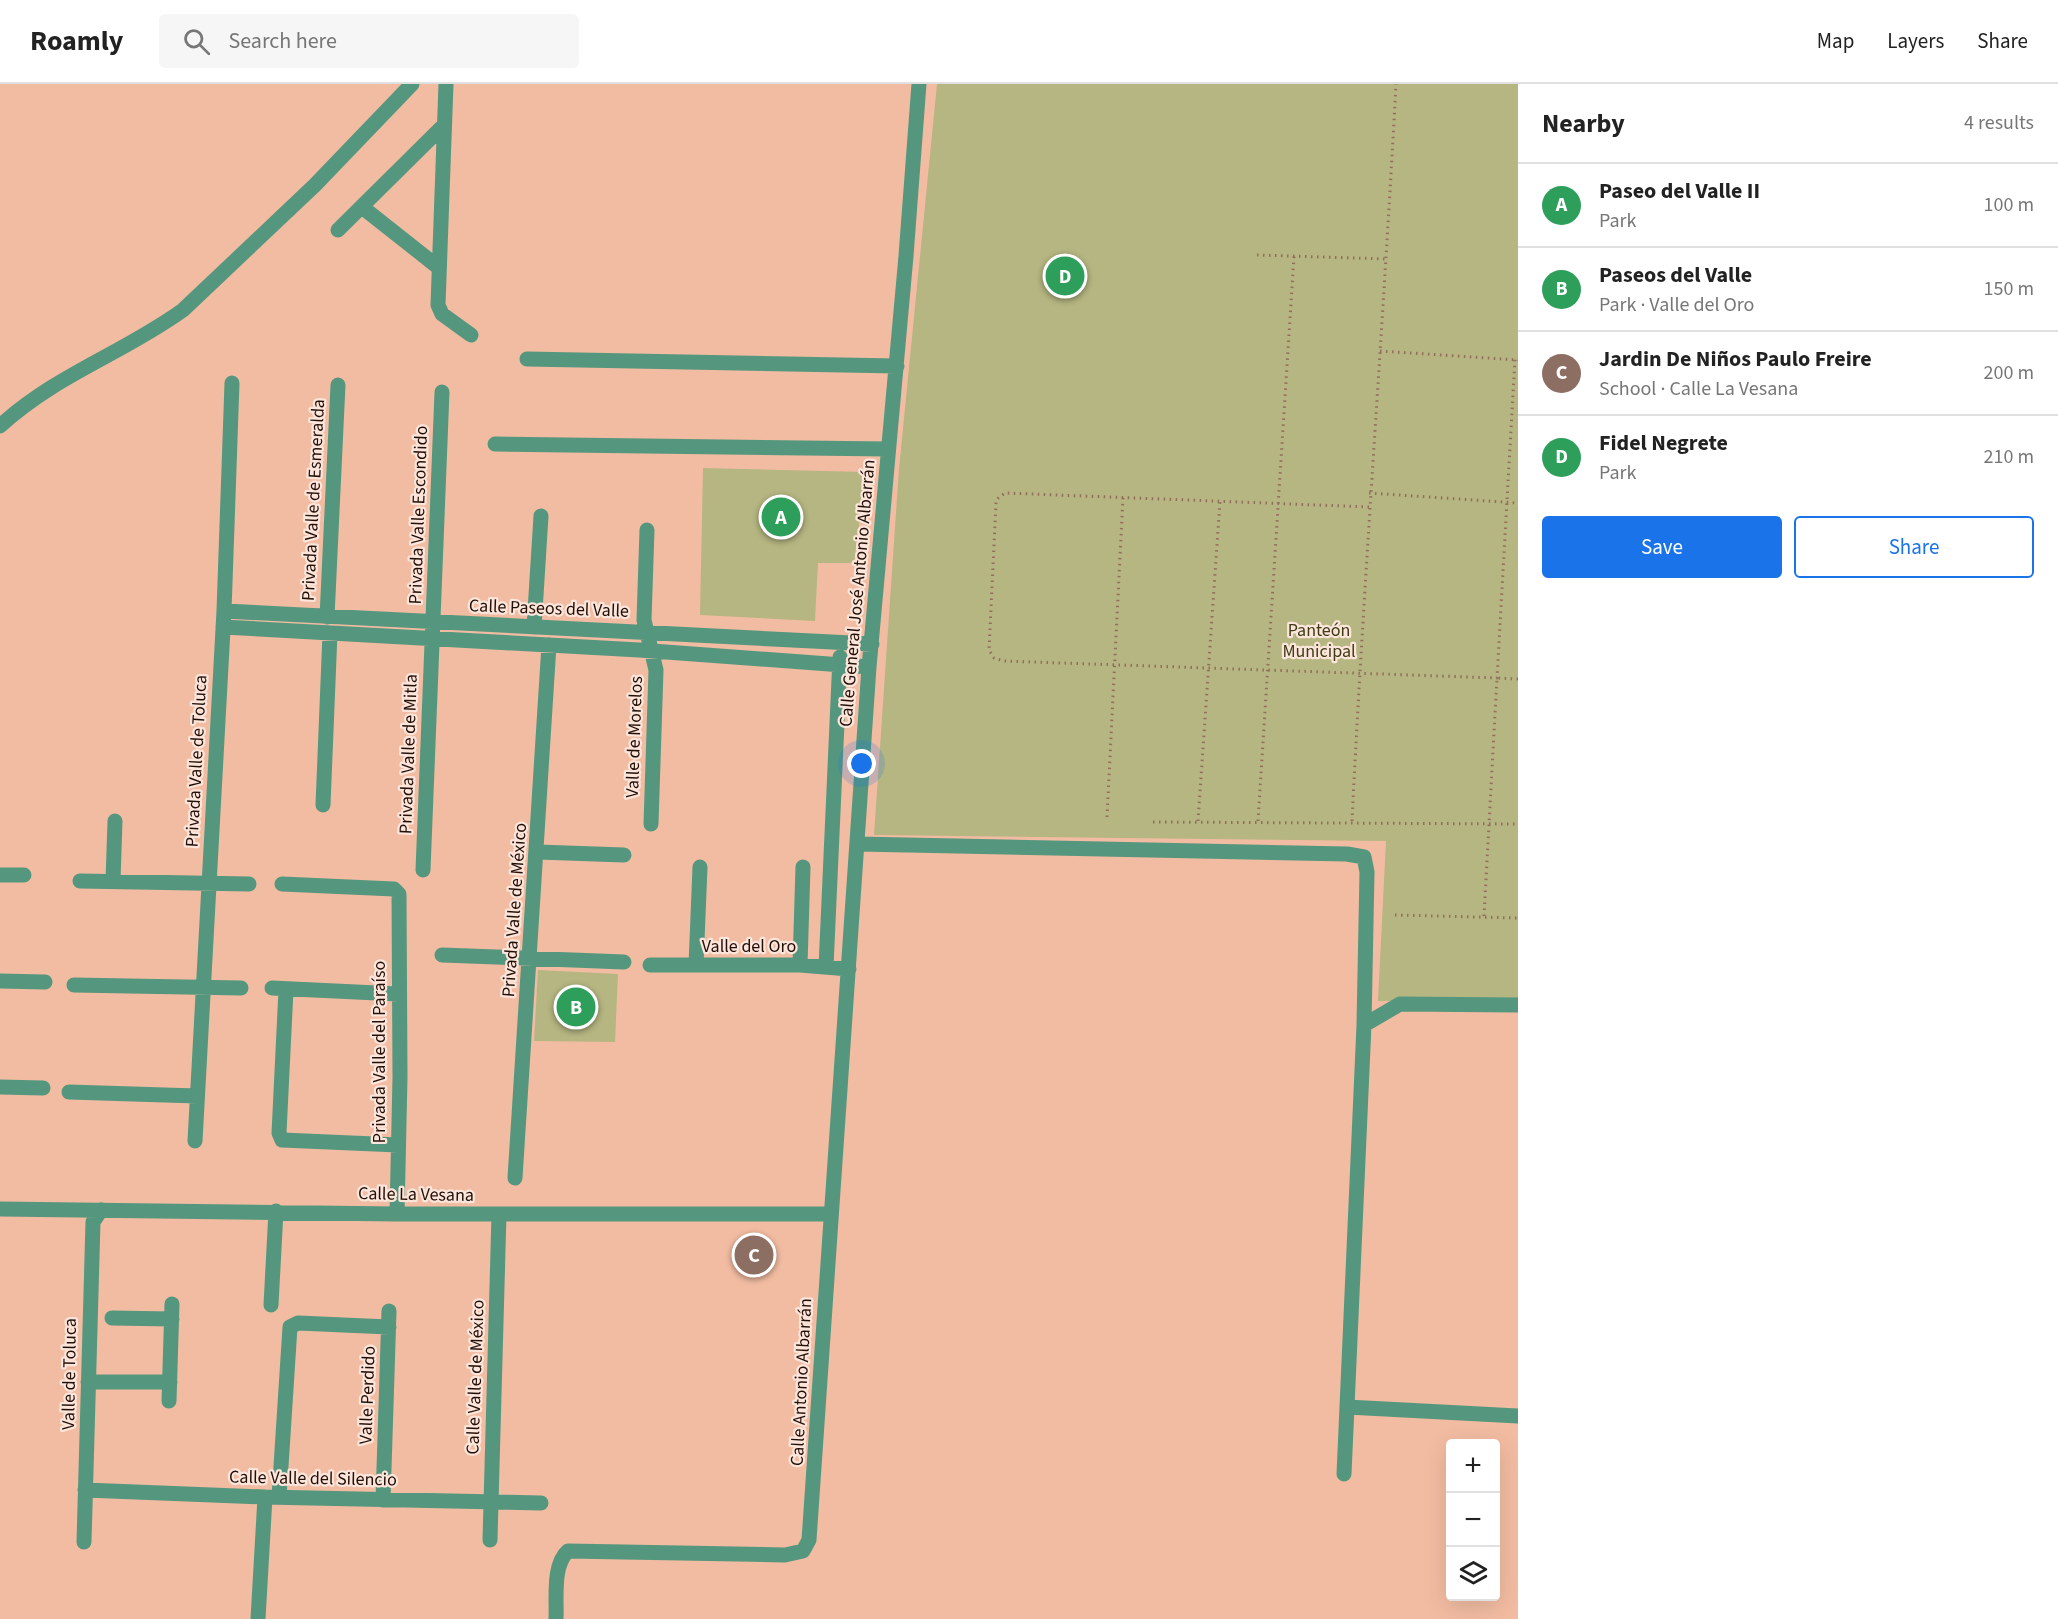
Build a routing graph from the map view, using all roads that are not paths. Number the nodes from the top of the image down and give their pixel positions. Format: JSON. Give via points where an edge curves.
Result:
{"nodes":[{"id":1,"x":412,"y":84,"type":"edge"},
{"id":2,"x":446,"y":84,"type":"edge"},
{"id":3,"x":919,"y":84,"type":"edge"},
{"id":4,"x":444,"y":125,"type":"junction"},
{"id":5,"x":362,"y":207,"type":"junction"},
{"id":6,"x":338,"y":230,"type":"dead end"},
{"id":7,"x":438,"y":267,"type":"junction"},
{"id":8,"x":471,"y":335,"type":"dead end"},
{"id":9,"x":527,"y":358,"type":"dead end"},
{"id":10,"x":897,"y":366,"type":"junction"},
{"id":11,"x":232,"y":383,"type":"dead end"},
{"id":12,"x":338,"y":385,"type":"dead end"},
{"id":13,"x":442,"y":392,"type":"dead end"},
{"id":14,"x":0,"y":426,"type":"edge"},
{"id":15,"x":495,"y":444,"type":"dead end"},
{"id":16,"x":888,"y":449,"type":"junction"},
{"id":17,"x":541,"y":516,"type":"dead end"},
{"id":18,"x":647,"y":530,"type":"dead end"},
{"id":19,"x":224,"y":611,"type":"junction"},
{"id":20,"x":327,"y":617,"type":"junction"},
{"id":21,"x":433,"y":623,"type":"junction"},
{"id":22,"x":223,"y":627,"type":"junction"},
{"id":23,"x":534,"y":627,"type":"junction"},
{"id":24,"x":647,"y":632,"type":"junction"},
{"id":25,"x":330,"y":633,"type":"junction"},
{"id":26,"x":432,"y":639,"type":"junction"},
{"id":27,"x":840,"y":642,"type":"junction"},
{"id":28,"x":872,"y":644,"type":"junction"},
{"id":29,"x":549,"y":645,"type":"junction"},
{"id":30,"x":653,"y":651,"type":"junction"},
{"id":31,"x":840,"y":664,"type":"junction"},
{"id":32,"x":869,"y":667,"type":"junction"},
{"id":33,"x":323,"y":805,"type":"dead end"},
{"id":34,"x":115,"y":821,"type":"dead end"},
{"id":35,"x":651,"y":824,"type":"dead end"},
{"id":36,"x":858,"y":844,"type":"junction"},
{"id":37,"x":538,"y":852,"type":"junction"},
{"id":38,"x":624,"y":855,"type":"dead end"},
{"id":39,"x":700,"y":867,"type":"dead end"},
{"id":40,"x":803,"y":867,"type":"dead end"},
{"id":41,"x":423,"y":870,"type":"dead end"},
{"id":42,"x":0,"y":874,"type":"edge"},
{"id":43,"x":24,"y":875,"type":"dead end"},
{"id":44,"x":80,"y":881,"type":"dead end"},
{"id":45,"x":113,"y":881,"type":"junction"},
{"id":46,"x":209,"y":883,"type":"junction"},
{"id":47,"x":249,"y":884,"type":"dead end"},
{"id":48,"x":282,"y":884,"type":"dead end"},
{"id":49,"x":442,"y":956,"type":"dead end"},
{"id":50,"x":530,"y":959,"type":"junction"},
{"id":51,"x":624,"y":962,"type":"dead end"},
{"id":52,"x":650,"y":964,"type":"dead end"},
{"id":53,"x":696,"y":965,"type":"junction"},
{"id":54,"x":800,"y":965,"type":"junction"},
{"id":55,"x":826,"y":967,"type":"junction"},
{"id":56,"x":849,"y":969,"type":"junction"},
{"id":57,"x":0,"y":981,"type":"edge"},
{"id":58,"x":45,"y":982,"type":"dead end"},
{"id":59,"x":74,"y":985,"type":"dead end"},
{"id":60,"x":241,"y":988,"type":"dead end"},
{"id":61,"x":202,"y":989,"type":"junction"},
{"id":62,"x":398,"y":994,"type":"junction"},
{"id":63,"x":1518,"y":1005,"type":"edge"},
{"id":64,"x":1364,"y":1025,"type":"junction"},
{"id":65,"x":0,"y":1087,"type":"edge"},
{"id":66,"x":43,"y":1088,"type":"dead end"},
{"id":67,"x":69,"y":1092,"type":"dead end"},
{"id":68,"x":197,"y":1096,"type":"junction"},
{"id":69,"x":195,"y":1141,"type":"dead end"},
{"id":70,"x":398,"y":1145,"type":"junction"},
{"id":71,"x":515,"y":1178,"type":"dead end"},
{"id":72,"x":0,"y":1209,"type":"edge"},
{"id":73,"x":101,"y":1210,"type":"junction"},
{"id":74,"x":276,"y":1211,"type":"junction"},
{"id":75,"x":396,"y":1214,"type":"junction"},
{"id":76,"x":499,"y":1214,"type":"junction"},
{"id":77,"x":831,"y":1214,"type":"junction"},
{"id":78,"x":271,"y":1305,"type":"dead end"},
{"id":79,"x":390,"y":1311,"type":"dead end"},
{"id":80,"x":112,"y":1318,"type":"dead end"},
{"id":81,"x":389,"y":1328,"type":"junction"},
{"id":82,"x":88,"y":1382,"type":"junction"},
{"id":83,"x":170,"y":1382,"type":"junction"},
{"id":84,"x":169,"y":1401,"type":"dead end"},
{"id":85,"x":1347,"y":1407,"type":"junction"},
{"id":86,"x":1518,"y":1416,"type":"edge"},
{"id":87,"x":1344,"y":1474,"type":"dead end"},
{"id":88,"x":85,"y":1490,"type":"junction"},
{"id":89,"x":272,"y":1497,"type":"junction"},
{"id":90,"x":383,"y":1500,"type":"junction"},
{"id":91,"x":491,"y":1502,"type":"junction"},
{"id":92,"x":541,"y":1503,"type":"dead end"},
{"id":93,"x":490,"y":1540,"type":"dead end"},
{"id":94,"x":84,"y":1542,"type":"dead end"},
{"id":95,"x":258,"y":1619,"type":"edge"},
{"id":96,"x":556,"y":1619,"type":"edge"}],
"edges":[{"from":1,"to":14,"type":"street","via":[[315,185],[183,310],[159,327],[78,369]]},
{"from":2,"to":4,"type":"street"},
{"from":3,"to":10,"type":"street","name":"Calle General José Antonio Albarrán"},
{"from":4,"to":5,"type":"street"},
{"from":4,"to":7,"type":"street"},
{"from":5,"to":6,"type":"street"},
{"from":5,"to":7,"type":"street"},
{"from":7,"to":8,"type":"street","via":[[440,310]]},
{"from":9,"to":10,"type":"street"},
{"from":10,"to":16,"type":"street","name":"Calle General José Antonio Albarrán"},
{"from":11,"to":19,"type":"street","name":"Privada Valle de Toluca"},
{"from":12,"to":20,"type":"street","name":"Privada Valle de Esmeralda"},
{"from":13,"to":21,"type":"street","name":"Privada Valle Escondido"},
{"from":15,"to":16,"type":"street"},
{"from":16,"to":28,"type":"street","name":"Calle General José Antonio Albarrán"},
{"from":17,"to":23,"type":"street"},
{"from":18,"to":24,"type":"street","name":"Valle de Morelos"},
{"from":19,"to":20,"type":"street","name":"Calle Paseos del Valle"},
{"from":19,"to":22,"type":"street","name":"Privada Valle de Toluca"},
{"from":20,"to":21,"type":"street","name":"Calle Paseos del Valle"},
{"from":21,"to":23,"type":"street","name":"Calle Paseos del Valle"},
{"from":21,"to":26,"type":"street","name":"Privada Valle Escondido"},
{"from":22,"to":25,"type":"street","name":"Calle Paseos del Valle"},
{"from":22,"to":46,"type":"street","name":"Privada Valle de Toluca"},
{"from":23,"to":24,"type":"street","name":"Calle Paseos del Valle"},
{"from":24,"to":27,"type":"street","name":"Calle Paseos del Valle"},
{"from":24,"to":30,"type":"street","name":"Valle de Morelos"},
{"from":25,"to":26,"type":"street","name":"Calle Paseos del Valle"},
{"from":25,"to":33,"type":"street"},
{"from":26,"to":29,"type":"street","name":"Calle Paseos del Valle"},
{"from":26,"to":41,"type":"street","name":"Privada Valle de Mitla"},
{"from":27,"to":28,"type":"street","name":"Calle Paseos del Valle"},
{"from":27,"to":31,"type":"street"},
{"from":28,"to":32,"type":"street","name":"Calle General José Antonio Albarrán"},
{"from":29,"to":30,"type":"street","name":"Calle Paseos del Valle"},
{"from":29,"to":37,"type":"street","name":"Privada Valle de México"},
{"from":30,"to":31,"type":"street","name":"Calle Paseos del Valle"},
{"from":30,"to":35,"type":"street","name":"Valle de Morelos","via":[[656,670]]},
{"from":31,"to":32,"type":"street","name":"Calle Paseos del Valle"},
{"from":31,"to":55,"type":"street"},
{"from":32,"to":36,"type":"street","name":"Calle General José Antonio Albarrán"},
{"from":34,"to":45,"type":"street"},
{"from":36,"to":56,"type":"street","name":"Calle General José Antonio Albarrán"},
{"from":36,"to":64,"type":"street","via":[[1361,855],[1367,872]]},
{"from":37,"to":38,"type":"street"},
{"from":37,"to":50,"type":"street","name":"Privada Valle de México"},
{"from":39,"to":53,"type":"street"},
{"from":40,"to":54,"type":"street"},
{"from":42,"to":43,"type":"street"},
{"from":44,"to":45,"type":"street"},
{"from":45,"to":46,"type":"street"},
{"from":46,"to":47,"type":"street"},
{"from":46,"to":61,"type":"street","name":"Privada Valle de Toluca"},
{"from":48,"to":62,"type":"street","name":"Privada Valle del Paraíso","via":[[398,891]]},
{"from":49,"to":50,"type":"street"},
{"from":50,"to":51,"type":"street"},
{"from":50,"to":71,"type":"street","name":"Privada Valle de México"},
{"from":52,"to":53,"type":"street","name":"Valle del Oro"},
{"from":53,"to":54,"type":"street","name":"Valle del Oro"},
{"from":54,"to":55,"type":"street","name":"Valle del Oro"},
{"from":55,"to":56,"type":"street","name":"Valle del Oro"},
{"from":56,"to":77,"type":"street","name":"Calle General José Antonio Albarrán"},
{"from":57,"to":58,"type":"street"},
{"from":59,"to":61,"type":"street"},
{"from":60,"to":61,"type":"street"},
{"from":61,"to":68,"type":"street","name":"Privada Valle de Toluca"},
{"from":62,"to":70,"type":"street","name":"Privada Valle del Paraíso"},
{"from":62,"to":70,"type":"street","via":[[279,989],[282,1140]]},
{"from":63,"to":64,"type":"street","via":[[1400,1004]]},
{"from":64,"to":85,"type":"street"},
{"from":65,"to":66,"type":"street"},
{"from":67,"to":68,"type":"street"},
{"from":68,"to":69,"type":"street","name":"Privada Valle de Toluca"},
{"from":70,"to":75,"type":"street","name":"Privada Valle del Paraíso"},
{"from":72,"to":73,"type":"street","name":"Calle La Vesana"},
{"from":73,"to":74,"type":"street","name":"Calle La Vesana"},
{"from":73,"to":82,"type":"street","name":"Valle de Toluca","via":[[93,1222]]},
{"from":74,"to":75,"type":"street","name":"Calle La Vesana"},
{"from":74,"to":78,"type":"street"},
{"from":75,"to":76,"type":"street","name":"Calle La Vesana"},
{"from":76,"to":77,"type":"street","name":"Calle La Vesana"},
{"from":76,"to":91,"type":"street","name":"Calle Valle de México"},
{"from":77,"to":96,"type":"street","name":"Calle Antonio Albarrán","via":[[812,1524],[803,1551],[785,1555],[568,1551],[562,1557]]},
{"from":79,"to":81,"type":"street","name":"Valle Perdido"},
{"from":80,"to":83,"type":"street","via":[[172,1311]]},
{"from":81,"to":89,"type":"street","name":"Valle Perdido","via":[[298,1323],[290,1327]]},
{"from":81,"to":90,"type":"street","name":"Valle Perdido"},
{"from":82,"to":83,"type":"street"},
{"from":82,"to":88,"type":"street","name":"Valle de Toluca"},
{"from":83,"to":84,"type":"street"},
{"from":85,"to":86,"type":"street"},
{"from":85,"to":87,"type":"street"},
{"from":88,"to":89,"type":"street","name":"Calle Valle del Silencio"},
{"from":88,"to":94,"type":"street","name":"Valle de Toluca"},
{"from":89,"to":90,"type":"street","name":"Calle Valle del Silencio"},
{"from":89,"to":95,"type":"street"},
{"from":90,"to":91,"type":"street","name":"Calle Valle del Silencio"},
{"from":91,"to":92,"type":"street","name":"Calle Valle del Silencio"},
{"from":91,"to":93,"type":"street","name":"Calle Valle de México"}]}
